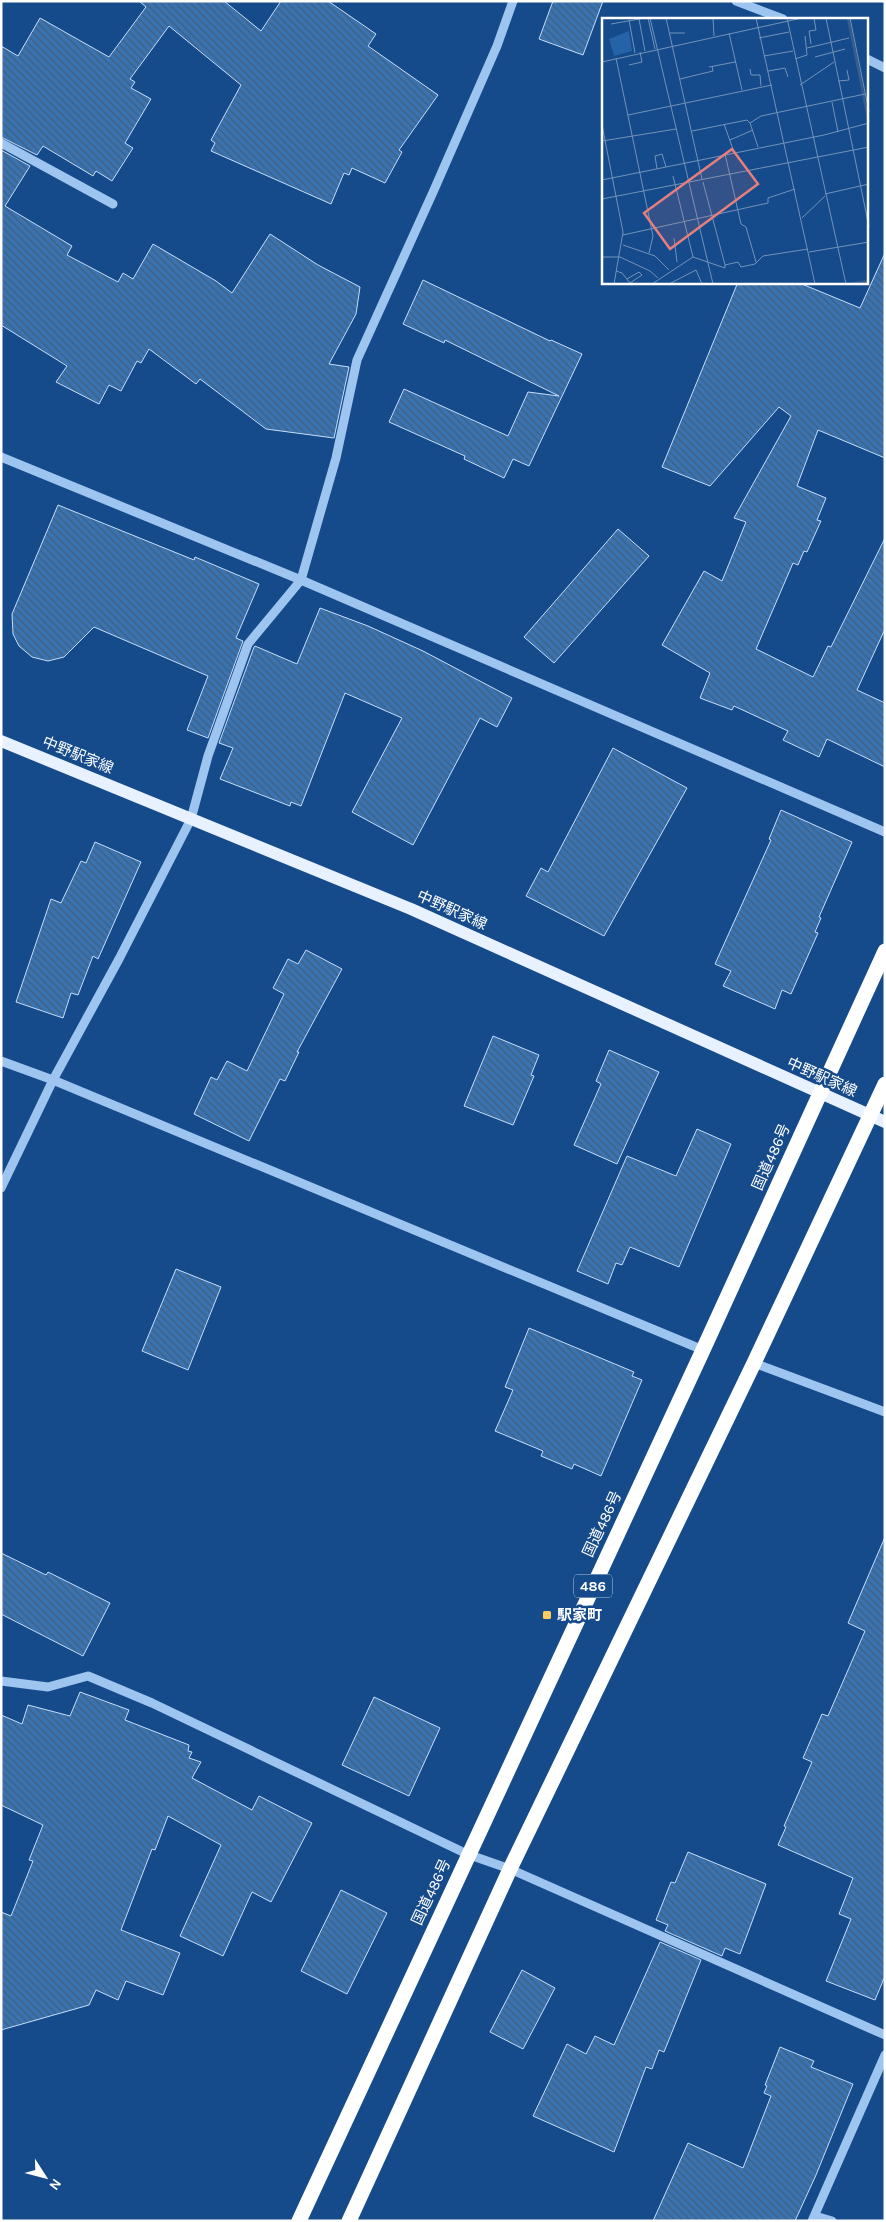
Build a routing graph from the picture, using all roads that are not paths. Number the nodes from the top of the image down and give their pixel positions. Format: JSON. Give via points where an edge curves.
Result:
{"nodes":[{"id":1,"x":513,"y":1,"type":"edge"},
{"id":2,"x":736,"y":1,"type":"edge"},
{"id":3,"x":780,"y":18,"type":"edge"},
{"id":4,"x":868,"y":60,"type":"edge"},
{"id":5,"x":885,"y":68,"type":"edge"},
{"id":6,"x":1,"y":143,"type":"edge"},
{"id":7,"x":113,"y":204,"type":"dead end"},
{"id":8,"x":1,"y":457,"type":"edge"},
{"id":9,"x":302,"y":580,"type":"junction"},
{"id":10,"x":1,"y":741,"type":"edge"},
{"id":11,"x":191,"y":819,"type":"junction"},
{"id":12,"x":885,"y":832,"type":"edge"},
{"id":13,"x":885,"y":951,"type":"edge"},
{"id":14,"x":1,"y":1061,"type":"edge"},
{"id":15,"x":53,"y":1080,"type":"junction"},
{"id":16,"x":885,"y":1084,"type":"edge"},
{"id":17,"x":819,"y":1093,"type":"junction"},
{"id":18,"x":870,"y":1116,"type":"junction"},
{"id":19,"x":885,"y":1122,"type":"edge"},
{"id":20,"x":1,"y":1188,"type":"edge"},
{"id":21,"x":703,"y":1350,"type":"junction"},
{"id":22,"x":754,"y":1363,"type":"junction"},
{"id":23,"x":885,"y":1412,"type":"edge"},
{"id":24,"x":1,"y":1681,"type":"edge"},
{"id":25,"x":467,"y":1854,"type":"junction"},
{"id":26,"x":510,"y":1869,"type":"junction"},
{"id":27,"x":885,"y":2035,"type":"edge"},
{"id":28,"x":885,"y":2055,"type":"edge"},
{"id":29,"x":814,"y":2218,"type":"edge"},
{"id":30,"x":299,"y":2221,"type":"edge"},
{"id":31,"x":349,"y":2221,"type":"edge"},
{"id":32,"x":832,"y":2221,"type":"edge"}],
"edges":[{"from":1,"to":9,"type":"street","via":[[497,46],[357,360],[336,458]]},
{"from":2,"to":3,"type":"street"},
{"from":4,"to":5,"type":"street"},
{"from":6,"to":7,"type":"street"},
{"from":8,"to":9,"type":"street"},
{"from":9,"to":11,"type":"street","via":[[248,644],[208,756]]},
{"from":9,"to":12,"type":"street"},
{"from":10,"to":11,"type":"main road","name":"中野駅家線"},
{"from":11,"to":15,"type":"street"},
{"from":11,"to":17,"type":"main road","name":"中野駅家線","via":[[411,909]]},
{"from":13,"to":17,"type":"highway","name":"国道486号","number":"486"},
{"from":14,"to":15,"type":"street"},
{"from":15,"to":20,"type":"street"},
{"from":15,"to":21,"type":"street"},
{"from":16,"to":18,"type":"highway"},
{"from":17,"to":18,"type":"main road","name":"中野駅家線"},
{"from":17,"to":21,"type":"highway","name":"国道486号","number":"486"},
{"from":18,"to":19,"type":"main road","name":"中野駅家線"},
{"from":18,"to":22,"type":"highway"},
{"from":21,"to":25,"type":"highway","name":"国道486号","number":"486"},
{"from":22,"to":23,"type":"street"},
{"from":22,"to":26,"type":"highway"},
{"from":24,"to":25,"type":"street","via":[[48,1687],[88,1676],[152,1702]]},
{"from":25,"to":26,"type":"street"},
{"from":25,"to":30,"type":"highway","name":"国道486号","number":"486"},
{"from":26,"to":27,"type":"street"},
{"from":26,"to":31,"type":"highway"},
{"from":28,"to":29,"type":"street"},
{"from":29,"to":32,"type":"street"}]}
